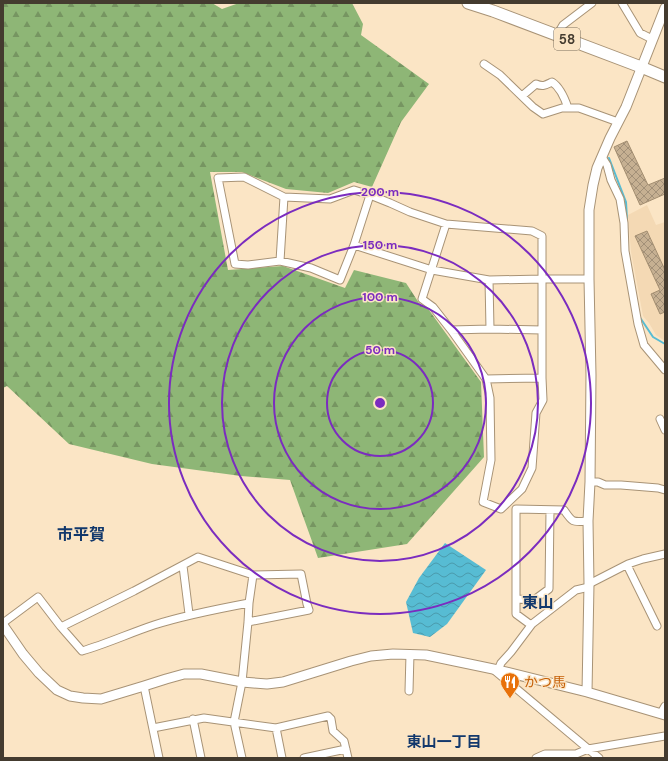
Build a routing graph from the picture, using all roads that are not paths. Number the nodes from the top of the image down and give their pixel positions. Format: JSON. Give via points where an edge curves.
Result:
{"nodes":[{"id":1,"x":468,"y":3,"type":"edge"},
{"id":2,"x":592,"y":3,"type":"edge"},
{"id":3,"x":622,"y":3,"type":"edge"},
{"id":4,"x":665,"y":8,"type":"edge"},
{"id":5,"x":557,"y":35,"type":"junction"},
{"id":6,"x":652,"y":39,"type":"junction"},
{"id":7,"x":484,"y":64,"type":"dead end"},
{"id":8,"x":641,"y":67,"type":"junction"},
{"id":9,"x":665,"y":77,"type":"edge"},
{"id":10,"x":522,"y":96,"type":"junction"},
{"id":11,"x":568,"y":108,"type":"junction"},
{"id":12,"x":618,"y":122,"type":"junction"},
{"id":13,"x":602,"y":157,"type":"junction"},
{"id":14,"x":370,"y":195,"type":"junction"},
{"id":15,"x":284,"y":197,"type":"junction"},
{"id":16,"x":446,"y":224,"type":"junction"},
{"id":17,"x":354,"y":245,"type":"junction"},
{"id":18,"x":280,"y":261,"type":"junction"},
{"id":19,"x":432,"y":270,"type":"junction"},
{"id":20,"x":542,"y":278,"type":"junction"},
{"id":21,"x":589,"y":279,"type":"junction"},
{"id":22,"x":489,"y":280,"type":"junction"},
{"id":23,"x":490,"y":329,"type":"junction"},
{"id":24,"x":451,"y":330,"type":"junction"},
{"id":25,"x":542,"y":330,"type":"junction"},
{"id":26,"x":665,"y":370,"type":"edge"},
{"id":27,"x":542,"y":378,"type":"junction"},
{"id":28,"x":486,"y":379,"type":"junction"},
{"id":29,"x":660,"y":419,"type":"dead end"},
{"id":30,"x":665,"y":430,"type":"edge"},
{"id":31,"x":590,"y":482,"type":"junction"},
{"id":32,"x":665,"y":490,"type":"edge"},
{"id":33,"x":550,"y":510,"type":"junction"},
{"id":34,"x":588,"y":521,"type":"junction"},
{"id":35,"x":665,"y":555,"type":"edge"},
{"id":36,"x":627,"y":565,"type":"junction"},
{"id":37,"x":183,"y":566,"type":"junction"},
{"id":38,"x":253,"y":575,"type":"junction"},
{"id":39,"x":589,"y":585,"type":"junction"},
{"id":40,"x":516,"y":599,"type":"junction"},
{"id":41,"x":249,"y":603,"type":"junction"},
{"id":42,"x":189,"y":614,"type":"junction"},
{"id":43,"x":248,"y":622,"type":"junction"},
{"id":44,"x":3,"y":624,"type":"edge"},
{"id":45,"x":531,"y":625,"type":"junction"},
{"id":46,"x":657,"y":626,"type":"dead end"},
{"id":47,"x":61,"y":627,"type":"junction"},
{"id":48,"x":410,"y":654,"type":"junction"},
{"id":49,"x":496,"y":670,"type":"junction"},
{"id":50,"x":242,"y":682,"type":"junction"},
{"id":51,"x":144,"y":686,"type":"junction"},
{"id":52,"x":409,"y":691,"type":"dead end"},
{"id":53,"x":587,"y":692,"type":"junction"},
{"id":54,"x":664,"y":711,"type":"edge"},
{"id":55,"x":193,"y":719,"type":"junction"},
{"id":56,"x":234,"y":722,"type":"junction"},
{"id":57,"x":153,"y":728,"type":"junction"},
{"id":58,"x":276,"y":728,"type":"junction"},
{"id":59,"x":665,"y":736,"type":"edge"},
{"id":60,"x":346,"y":749,"type":"junction"},
{"id":61,"x":588,"y":749,"type":"junction"},
{"id":62,"x":159,"y":758,"type":"edge"},
{"id":63,"x":202,"y":758,"type":"edge"},
{"id":64,"x":242,"y":758,"type":"edge"},
{"id":65,"x":282,"y":758,"type":"edge"},
{"id":66,"x":304,"y":758,"type":"edge"},
{"id":67,"x":348,"y":758,"type":"edge"},
{"id":68,"x":536,"y":758,"type":"edge"},
{"id":69,"x":599,"y":758,"type":"edge"}],
"edges":[{"from":1,"to":5,"type":"main road","number":"58"},
{"from":2,"to":5,"type":"street","via":[[563,25]]},
{"from":3,"to":6,"type":"street","via":[[640,33]]},
{"from":4,"to":6,"type":"street"},
{"from":5,"to":8,"type":"main road","number":"58"},
{"from":6,"to":8,"type":"street"},
{"from":7,"to":10,"type":"street"},
{"from":8,"to":9,"type":"main road","number":"58"},
{"from":8,"to":12,"type":"street"},
{"from":10,"to":11,"type":"street","via":[[543,114]]},
{"from":10,"to":11,"type":"street","via":[[536,84],[545,86],[552,82],[566,100]]},
{"from":11,"to":12,"type":"street","via":[[579,108]]},
{"from":12,"to":13,"type":"street"},
{"from":13,"to":21,"type":"street","via":[[597,168],[589,210]]},
{"from":13,"to":26,"type":"street","via":[[620,199],[625,251],[642,340]]},
{"from":14,"to":15,"type":"street","via":[[354,190],[330,199]]},
{"from":14,"to":16,"type":"street"},
{"from":14,"to":17,"type":"street"},
{"from":15,"to":18,"type":"street"},
{"from":15,"to":18,"type":"street","via":[[244,177],[218,178],[235,264]]},
{"from":16,"to":19,"type":"street"},
{"from":16,"to":20,"type":"street","via":[[532,231],[542,236]]},
{"from":17,"to":18,"type":"street","via":[[340,280],[311,268]]},
{"from":17,"to":19,"type":"street"},
{"from":19,"to":22,"type":"street"},
{"from":19,"to":24,"type":"street","via":[[422,299],[433,307]]},
{"from":20,"to":21,"type":"street"},
{"from":20,"to":22,"type":"street"},
{"from":20,"to":25,"type":"street"},
{"from":21,"to":31,"type":"street"},
{"from":22,"to":23,"type":"street"},
{"from":23,"to":24,"type":"street"},
{"from":23,"to":25,"type":"street"},
{"from":24,"to":28,"type":"street"},
{"from":25,"to":27,"type":"street"},
{"from":27,"to":28,"type":"street"},
{"from":27,"to":28,"type":"street","via":[[543,400],[536,413],[532,468],[522,489],[501,509],[483,502],[491,460],[490,398]]},
{"from":29,"to":30,"type":"street"},
{"from":31,"to":32,"type":"street"},
{"from":31,"to":34,"type":"street"},
{"from":33,"to":34,"type":"street","via":[[564,510],[571,520],[576,522]]},
{"from":33,"to":40,"type":"street","via":[[549,589],[534,600]]},
{"from":33,"to":40,"type":"street","via":[[516,510]]},
{"from":34,"to":39,"type":"street"},
{"from":35,"to":36,"type":"street"},
{"from":36,"to":39,"type":"street"},
{"from":36,"to":46,"type":"street"},
{"from":37,"to":38,"type":"street","via":[[198,557]]},
{"from":37,"to":42,"type":"street"},
{"from":37,"to":47,"type":"street"},
{"from":38,"to":41,"type":"street"},
{"from":38,"to":43,"type":"street","via":[[301,574],[309,610]]},
{"from":39,"to":45,"type":"street","via":[[576,590]]},
{"from":39,"to":53,"type":"street"},
{"from":40,"to":45,"type":"street","via":[[516,614]]},
{"from":41,"to":42,"type":"street"},
{"from":41,"to":43,"type":"street"},
{"from":42,"to":47,"type":"street","via":[[82,651]]},
{"from":43,"to":50,"type":"street"},
{"from":44,"to":47,"type":"street","via":[[38,597]]},
{"from":44,"to":51,"type":"street","via":[[39,672],[57,690],[70,696],[101,699]]},
{"from":45,"to":49,"type":"street"},
{"from":48,"to":49,"type":"street"},
{"from":48,"to":50,"type":"street","via":[[371,656],[283,682]]},
{"from":48,"to":52,"type":"street"},
{"from":49,"to":53,"type":"street"},
{"from":49,"to":61,"type":"street"},
{"from":50,"to":51,"type":"street","via":[[201,674],[184,674]]},
{"from":50,"to":56,"type":"street"},
{"from":51,"to":57,"type":"street"},
{"from":53,"to":54,"type":"street"},
{"from":55,"to":56,"type":"street"},
{"from":55,"to":57,"type":"street"},
{"from":55,"to":63,"type":"street"},
{"from":56,"to":58,"type":"street"},
{"from":56,"to":64,"type":"street"},
{"from":57,"to":62,"type":"street"},
{"from":58,"to":60,"type":"street","via":[[328,716],[333,731],[344,741]]},
{"from":58,"to":65,"type":"street"},
{"from":59,"to":61,"type":"street"},
{"from":60,"to":66,"type":"street"},
{"from":60,"to":67,"type":"street"},
{"from":61,"to":68,"type":"street","via":[[576,754],[546,754]]},
{"from":61,"to":69,"type":"street"}]}
